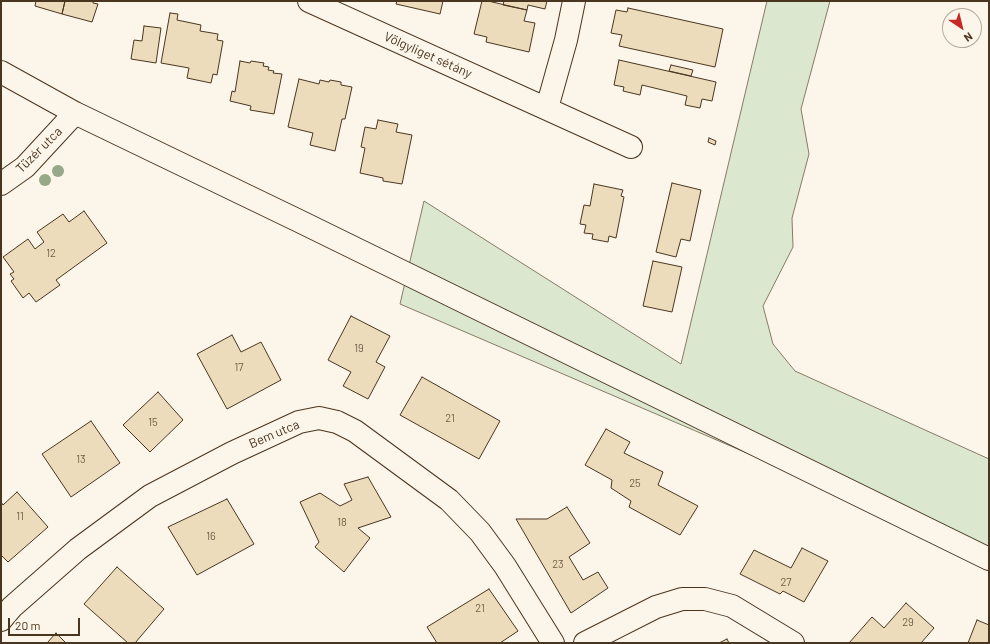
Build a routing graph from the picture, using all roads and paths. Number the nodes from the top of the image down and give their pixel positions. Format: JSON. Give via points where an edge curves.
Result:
{"nodes":[{"id":1,"x":309,"y":1,"type":"edge"},
{"id":2,"x":574,"y":1,"type":"edge"},
{"id":3,"x":1,"y":72,"type":"edge"},
{"id":4,"x":547,"y":108,"type":"junction"},
{"id":5,"x":74,"y":114,"type":"junction"},
{"id":6,"x":631,"y":147,"type":"dead end"},
{"id":7,"x":1,"y":184,"type":"edge"},
{"id":8,"x":989,"y":559,"type":"edge"},
{"id":9,"x":1,"y":620,"type":"edge"},
{"id":10,"x":553,"y":643,"type":"edge"},
{"id":11,"x":585,"y":643,"type":"edge"},
{"id":12,"x":793,"y":643,"type":"edge"}],
"edges":[{"from":1,"to":4,"type":"street","name":"Völgyliget sétány"},
{"from":2,"to":4,"type":"street"},
{"from":3,"to":5,"type":"street"},
{"from":4,"to":6,"type":"street","name":"Völgyliget sétány"},
{"from":5,"to":7,"type":"street","name":"Tüzér utca","via":[[24,167]]},
{"from":5,"to":8,"type":"street","via":[[312,227]]},
{"from":9,"to":10,"type":"street","name":"Bem utca","via":[[12,607],[78,549],[150,496],[232,453],[300,422],[319,418],[338,422],[354,431],[449,500],[480,532],[505,566]]},
{"from":11,"to":12,"type":"street","via":[[656,607],[682,599],[705,599],[732,606]]}]}
